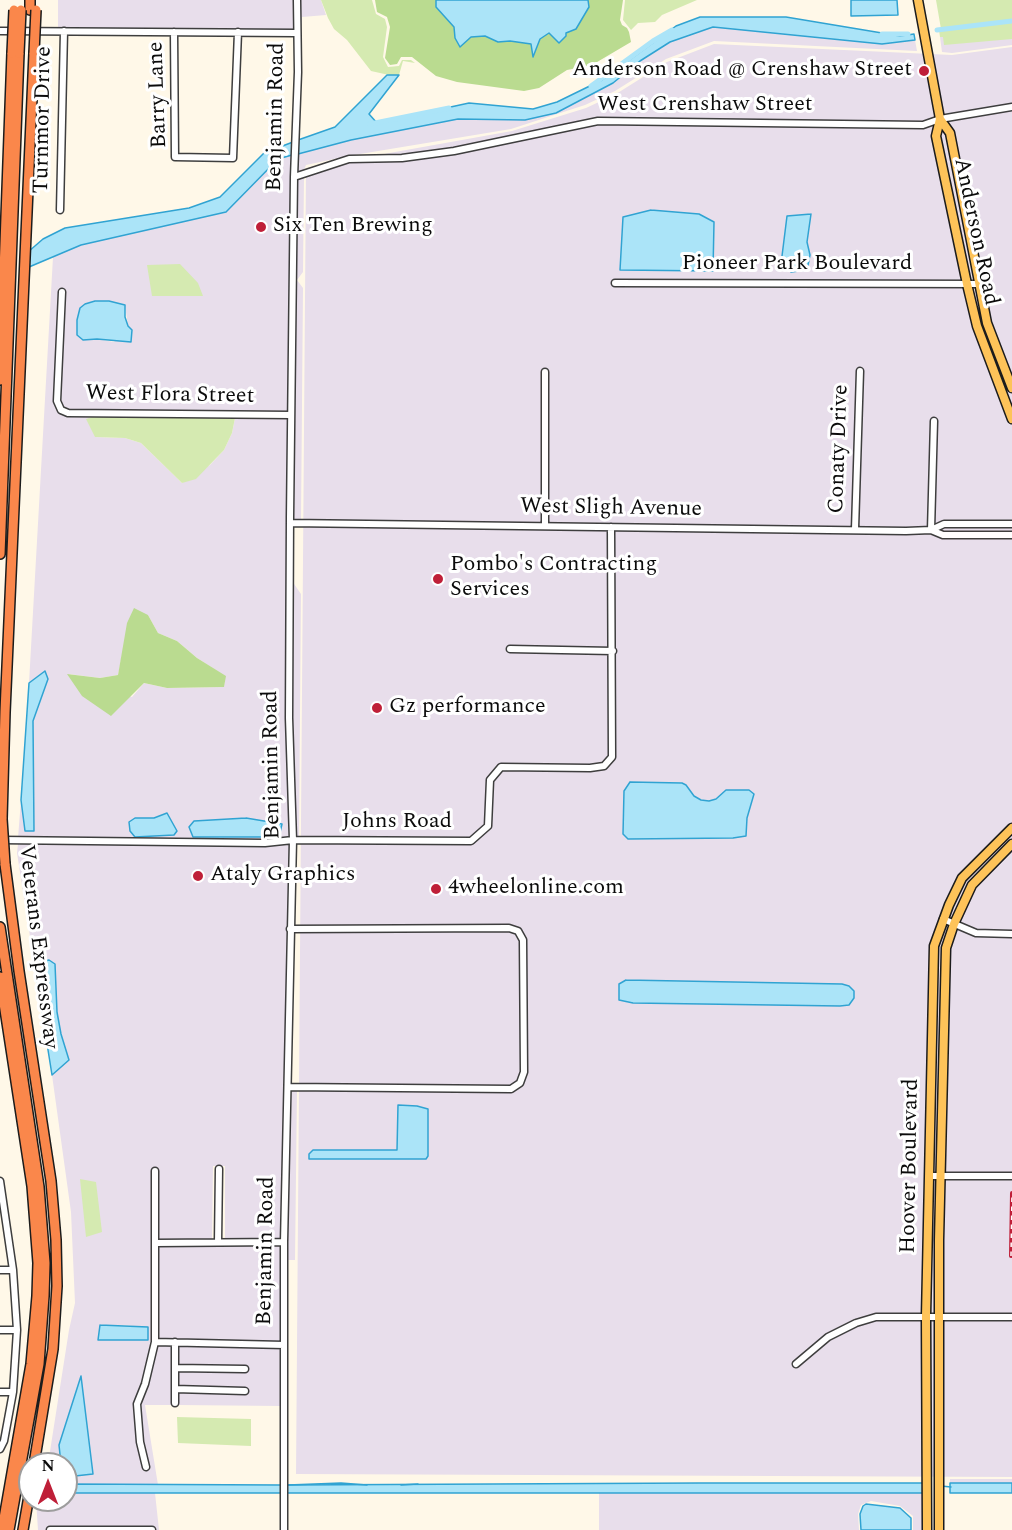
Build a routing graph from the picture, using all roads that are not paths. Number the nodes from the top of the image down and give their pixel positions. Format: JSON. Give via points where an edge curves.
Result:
{"nodes":[{"id":1,"x":297,"y":0,"type":"edge"},
{"id":2,"x":918,"y":0,"type":"edge"},
{"id":3,"x":25,"y":5,"type":"edge"},
{"id":4,"x":0,"y":31,"type":"edge"},
{"id":5,"x":64,"y":31,"type":"junction"},
{"id":6,"x":174,"y":32,"type":"junction"},
{"id":7,"x":238,"y":32,"type":"junction"},
{"id":8,"x":296,"y":33,"type":"junction"},
{"id":9,"x":23,"y":53,"type":"junction"},
{"id":10,"x":1012,"y":107,"type":"edge"},
{"id":11,"x":940,"y":118,"type":"junction"},
{"id":12,"x":294,"y":177,"type":"junction"},
{"id":13,"x":60,"y":210,"type":"dead end"},
{"id":14,"x":615,"y":283,"type":"dead end"},
{"id":15,"x":968,"y":284,"type":"junction"},
{"id":16,"x":979,"y":284,"type":"junction"},
{"id":17,"x":62,"y":292,"type":"dead end"},
{"id":18,"x":7,"y":297,"type":"junction"},
{"id":19,"x":860,"y":371,"type":"dead end"},
{"id":20,"x":545,"y":372,"type":"dead end"},
{"id":21,"x":0,"y":380,"type":"edge"},
{"id":22,"x":1012,"y":388,"type":"edge"},
{"id":23,"x":291,"y":415,"type":"junction"},
{"id":24,"x":1012,"y":418,"type":"edge"},
{"id":25,"x":934,"y":421,"type":"dead end"},
{"id":26,"x":290,"y":523,"type":"junction"},
{"id":27,"x":1012,"y":524,"type":"edge"},
{"id":28,"x":545,"y":526,"type":"junction"},
{"id":29,"x":611,"y":527,"type":"junction"},
{"id":30,"x":855,"y":529,"type":"junction"},
{"id":31,"x":931,"y":530,"type":"junction"},
{"id":32,"x":1012,"y":535,"type":"edge"},
{"id":33,"x":0,"y":554,"type":"edge"},
{"id":34,"x":510,"y":649,"type":"dead end"},
{"id":35,"x":613,"y":651,"type":"junction"},
{"id":36,"x":1012,"y":828,"type":"edge"},
{"id":37,"x":0,"y":840,"type":"edge"},
{"id":38,"x":293,"y":840,"type":"junction"},
{"id":39,"x":1012,"y":844,"type":"edge"},
{"id":40,"x":944,"y":919,"type":"junction"},
{"id":41,"x":954,"y":924,"type":"junction"},
{"id":42,"x":0,"y":927,"type":"edge"},
{"id":43,"x":290,"y":929,"type":"junction"},
{"id":44,"x":1012,"y":934,"type":"edge"},
{"id":45,"x":0,"y":978,"type":"edge"},
{"id":46,"x":288,"y":1087,"type":"junction"},
{"id":47,"x":219,"y":1169,"type":"dead end"},
{"id":48,"x":155,"y":1172,"type":"dead end"},
{"id":49,"x":929,"y":1176,"type":"junction"},
{"id":50,"x":940,"y":1176,"type":"junction"},
{"id":51,"x":1012,"y":1176,"type":"edge"},
{"id":52,"x":0,"y":1181,"type":"edge"},
{"id":53,"x":2,"y":1208,"type":"edge"},
{"id":54,"x":218,"y":1242,"type":"junction"},
{"id":55,"x":284,"y":1242,"type":"junction"},
{"id":56,"x":155,"y":1243,"type":"junction"},
{"id":57,"x":0,"y":1270,"type":"edge"},
{"id":58,"x":13,"y":1270,"type":"junction"},
{"id":59,"x":926,"y":1316,"type":"junction"},
{"id":60,"x":940,"y":1317,"type":"junction"},
{"id":61,"x":1012,"y":1317,"type":"edge"},
{"id":62,"x":0,"y":1330,"type":"edge"},
{"id":63,"x":17,"y":1330,"type":"junction"},
{"id":64,"x":155,"y":1342,"type":"junction"},
{"id":65,"x":175,"y":1342,"type":"junction"},
{"id":66,"x":284,"y":1345,"type":"junction"},
{"id":67,"x":796,"y":1364,"type":"dead end"},
{"id":68,"x":175,"y":1368,"type":"junction"},
{"id":69,"x":245,"y":1369,"type":"dead end"},
{"id":70,"x":175,"y":1389,"type":"junction"},
{"id":71,"x":245,"y":1391,"type":"dead end"},
{"id":72,"x":0,"y":1392,"type":"edge"},
{"id":73,"x":13,"y":1392,"type":"junction"},
{"id":74,"x":175,"y":1403,"type":"dead end"},
{"id":75,"x":0,"y":1449,"type":"edge"},
{"id":76,"x":36,"y":1452,"type":"edge"},
{"id":77,"x":146,"y":1467,"type":"dead end"},
{"id":78,"x":16,"y":1474,"type":"junction"},
{"id":79,"x":8,"y":1506,"type":"junction"},
{"id":80,"x":26,"y":1512,"type":"edge"},
{"id":81,"x":28,"y":1512,"type":"edge"},
{"id":82,"x":0,"y":1517,"type":"edge"},
{"id":83,"x":2,"y":1530,"type":"edge"},
{"id":84,"x":9,"y":1530,"type":"edge"},
{"id":85,"x":23,"y":1530,"type":"edge"},
{"id":86,"x":27,"y":1530,"type":"edge"},
{"id":87,"x":50,"y":1530,"type":"edge"},
{"id":88,"x":152,"y":1530,"type":"edge"},
{"id":89,"x":284,"y":1530,"type":"edge"},
{"id":90,"x":927,"y":1530,"type":"edge"},
{"id":91,"x":939,"y":1530,"type":"edge"}],
"edges":[{"from":1,"to":8,"type":"street","name":"Benjamin Road"},
{"from":2,"to":11,"type":"main road","name":"Anderson Road"},
{"from":3,"to":9,"type":"highway","name":"Veterans Expressway","bridge":true},
{"from":3,"to":9,"type":"highway","name":"Veterans Expressway","bridge":true},
{"from":4,"to":5,"type":"street"},
{"from":5,"to":6,"type":"street"},
{"from":5,"to":13,"type":"street","name":"Turnmor Drive"},
{"from":6,"to":7,"type":"street"},
{"from":6,"to":7,"type":"street","name":"Barry Lane","via":[[175,157],[233,158]]},
{"from":7,"to":8,"type":"street"},
{"from":8,"to":12,"type":"street","name":"Benjamin Road"},
{"from":9,"to":18,"type":"highway","name":"Veterans Expressway"},
{"from":9,"to":76,"type":"highway","name":"Veterans Expressway","bridge":true,"via":[[28,188],[2,819],[56,1240],[53,1349]]},
{"from":10,"to":11,"type":"street","name":"West Crenshaw Street"},
{"from":11,"to":12,"type":"street","name":"West Crenshaw Street","via":[[923,125],[598,121],[454,151],[402,158],[349,159]]},
{"from":11,"to":15,"type":"main road","name":"Anderson Road","via":[[936,136]]},
{"from":11,"to":16,"type":"main road","name":"Anderson Road","via":[[950,133]]},
{"from":12,"to":23,"type":"street","name":"Benjamin Road"},
{"from":14,"to":15,"type":"street","name":"Pioneer Park Boulevard"},
{"from":15,"to":16,"type":"street","name":"Pioneer Park Boulevard"},
{"from":15,"to":24,"type":"main road","name":"Anderson Road","via":[[977,326]]},
{"from":16,"to":22,"type":"main road","name":"Anderson Road","via":[[987,323]]},
{"from":17,"to":23,"type":"street","name":"West Flora Street","via":[[57,401],[61,410]]},
{"from":18,"to":21,"type":"highway","name":"Veterans Expressway"},
{"from":18,"to":33,"type":"highway"},
{"from":19,"to":30,"type":"street","name":"Conaty Drive"},
{"from":20,"to":28,"type":"street"},
{"from":23,"to":26,"type":"street","name":"Benjamin Road"},
{"from":25,"to":31,"type":"street"},
{"from":26,"to":28,"type":"street","name":"West Sligh Avenue"},
{"from":26,"to":38,"type":"street","name":"Benjamin Road"},
{"from":27,"to":31,"type":"street","name":"West Sligh Avenue","via":[[944,524]]},
{"from":28,"to":29,"type":"street","name":"West Sligh Avenue"},
{"from":29,"to":30,"type":"street","name":"West Sligh Avenue"},
{"from":29,"to":35,"type":"street","name":"Johns Road"},
{"from":30,"to":31,"type":"street","name":"West Sligh Avenue"},
{"from":31,"to":32,"type":"street","name":"West Sligh Avenue","via":[[944,535]]},
{"from":34,"to":35,"type":"street"},
{"from":35,"to":38,"type":"street","name":"Johns Road","via":[[612,757],[604,766],[501,767],[489,780],[488,826],[471,841]]},
{"from":36,"to":40,"type":"main road","name":"Hoover Boulevard","via":[[962,878]]},
{"from":37,"to":38,"type":"street","name":"Johns Road"},
{"from":38,"to":43,"type":"street","name":"Benjamin Road"},
{"from":39,"to":41,"type":"main road","name":"Hoover Boulevard","via":[[972,885]]},
{"from":40,"to":41,"type":"street"},
{"from":40,"to":49,"type":"main road","name":"Hoover Boulevard","via":[[934,946]]},
{"from":41,"to":44,"type":"street","via":[[976,933]]},
{"from":41,"to":50,"type":"main road","name":"Hoover Boulevard","via":[[946,948]]},
{"from":42,"to":78,"type":"highway","via":[[44,1237],[42,1330],[34,1398]]},
{"from":43,"to":46,"type":"street","name":"Benjamin Road"},
{"from":43,"to":46,"type":"street","via":[[518,931],[523,940],[524,1072],[520,1083],[511,1089]]},
{"from":45,"to":78,"type":"highway","name":"Veterans Expressway","via":[[29,1166],[38,1263],[33,1353]]},
{"from":46,"to":55,"type":"street","name":"Benjamin Road"},
{"from":47,"to":54,"type":"street"},
{"from":48,"to":56,"type":"street"},
{"from":49,"to":50,"type":"street"},
{"from":49,"to":59,"type":"main road","name":"Hoover Boulevard"},
{"from":50,"to":51,"type":"street"},
{"from":50,"to":60,"type":"main road","name":"Hoover Boulevard"},
{"from":52,"to":53,"type":"street"},
{"from":53,"to":58,"type":"street"},
{"from":54,"to":55,"type":"street"},
{"from":54,"to":56,"type":"street"},
{"from":55,"to":66,"type":"street","name":"Benjamin Road"},
{"from":56,"to":64,"type":"street"},
{"from":57,"to":58,"type":"street"},
{"from":58,"to":63,"type":"street"},
{"from":59,"to":60,"type":"street"},
{"from":59,"to":67,"type":"street","via":[[876,1317],[855,1323],[828,1337]]},
{"from":59,"to":90,"type":"main road","name":"Hoover Boulevard"},
{"from":60,"to":61,"type":"street"},
{"from":60,"to":91,"type":"main road","name":"Hoover Boulevard"},
{"from":62,"to":63,"type":"street"},
{"from":63,"to":73,"type":"street"},
{"from":64,"to":65,"type":"street"},
{"from":64,"to":77,"type":"street","via":[[137,1404]]},
{"from":65,"to":66,"type":"street"},
{"from":65,"to":68,"type":"street"},
{"from":66,"to":89,"type":"street","name":"Benjamin Road"},
{"from":68,"to":69,"type":"street"},
{"from":68,"to":70,"type":"street"},
{"from":70,"to":71,"type":"street"},
{"from":70,"to":74,"type":"street"},
{"from":72,"to":73,"type":"street"},
{"from":73,"to":75,"type":"street"},
{"from":78,"to":79,"type":"highway"},
{"from":78,"to":79,"type":"highway","name":"Veterans Expressway"},
{"from":79,"to":82,"type":"highway"},
{"from":79,"to":83,"type":"highway"},
{"from":79,"to":84,"type":"highway"},
{"from":80,"to":85,"type":"highway"},
{"from":81,"to":86,"type":"highway"},
{"from":87,"to":88,"type":"street"}]}
